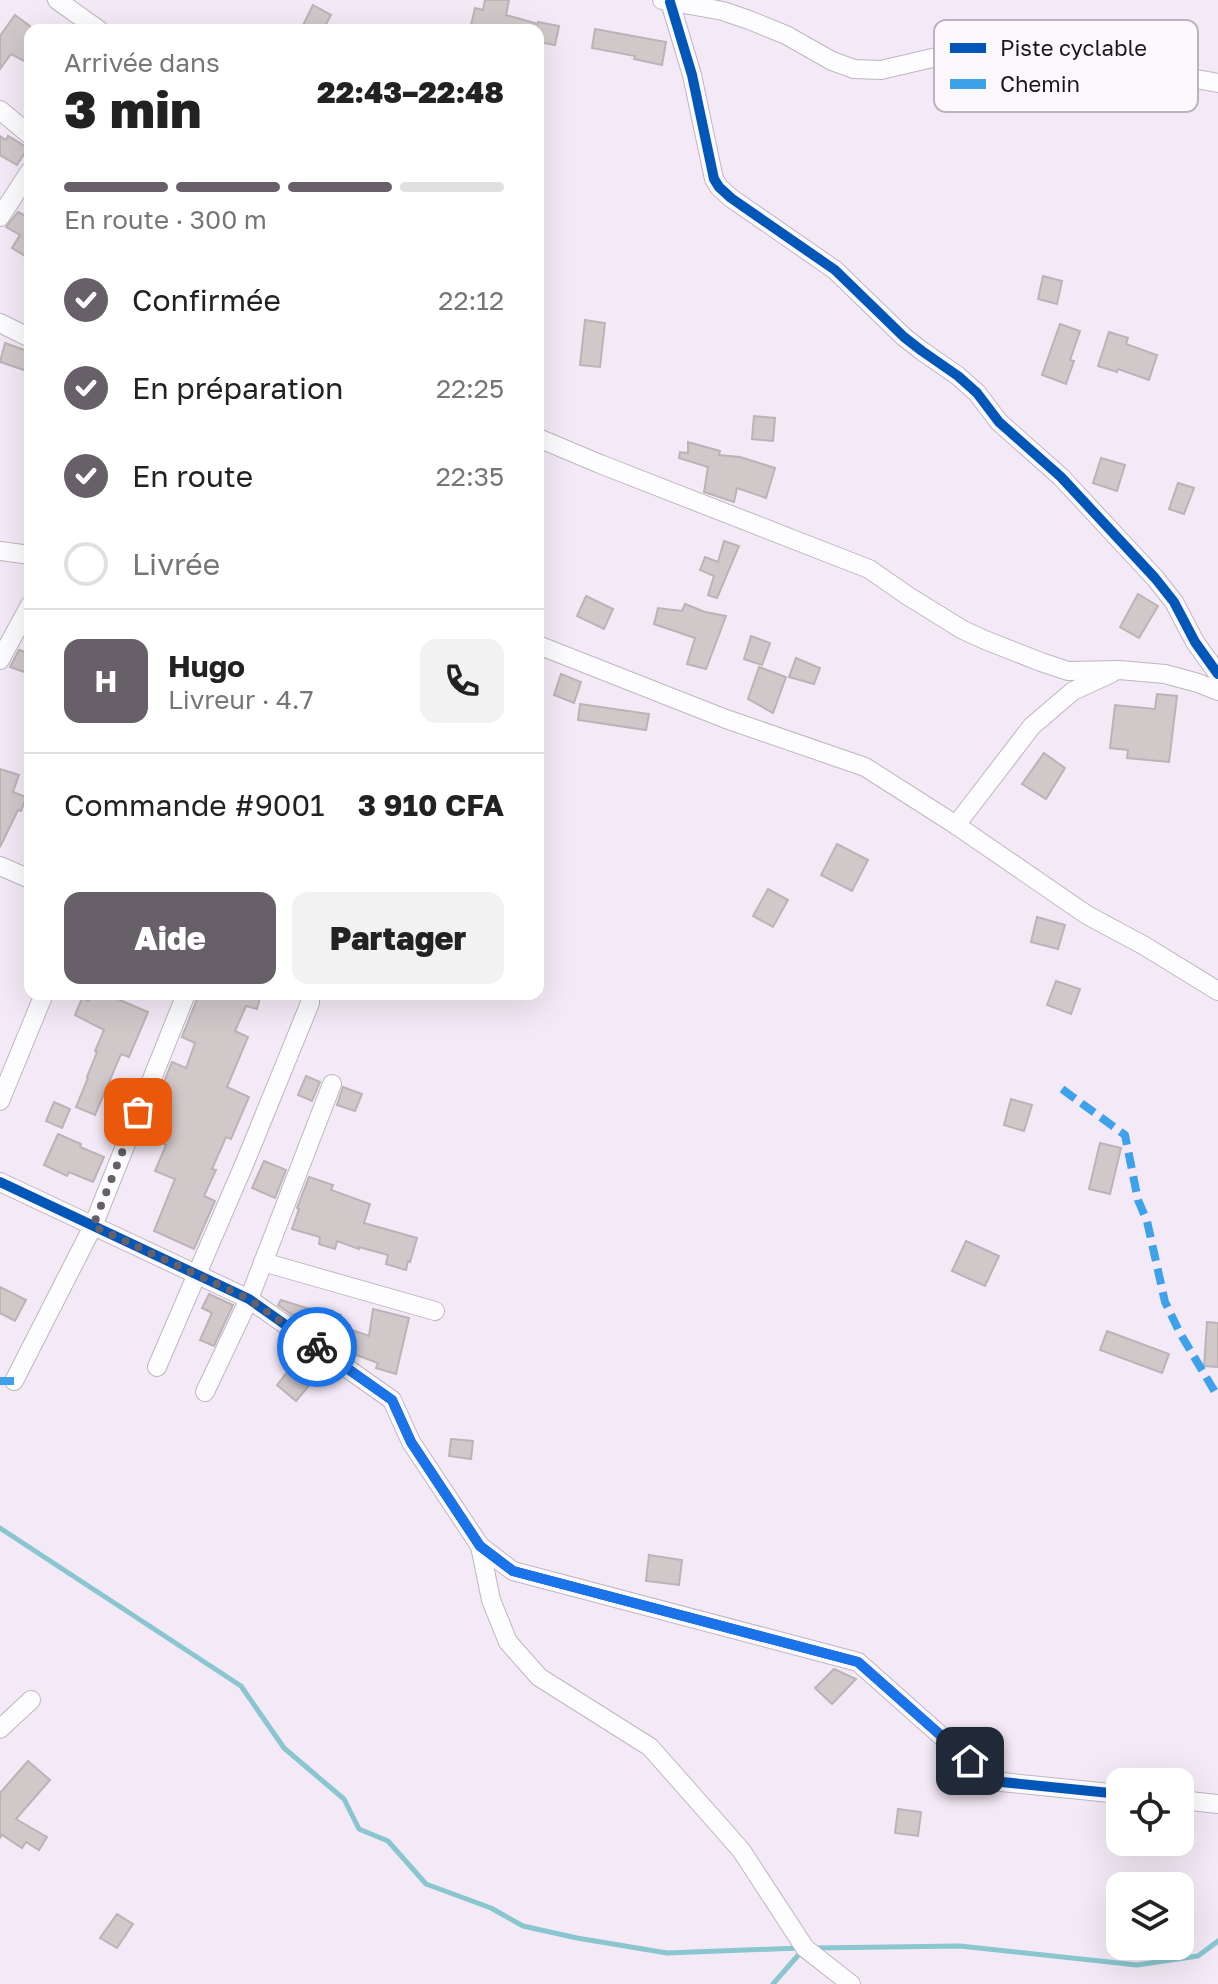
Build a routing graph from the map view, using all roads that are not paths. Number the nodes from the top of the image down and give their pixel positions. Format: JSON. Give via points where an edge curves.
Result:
{"nodes":[{"id":1,"x":57,"y":0,"type":"edge"},
{"id":2,"x":665,"y":1,"type":"edge"},
{"id":3,"x":91,"y":24,"type":"edge"},
{"id":4,"x":934,"y":58,"type":"edge"},
{"id":5,"x":1198,"y":79,"type":"edge"},
{"id":6,"x":1218,"y":83,"type":"edge"},
{"id":7,"x":0,"y":110,"type":"edge"},
{"id":8,"x":24,"y":130,"type":"edge"},
{"id":9,"x":24,"y":180,"type":"edge"},
{"id":10,"x":0,"y":217,"type":"edge"},
{"id":11,"x":0,"y":323,"type":"edge"},
{"id":12,"x":24,"y":335,"type":"edge"},
{"id":13,"x":544,"y":441,"type":"edge"},
{"id":14,"x":0,"y":551,"type":"edge"},
{"id":15,"x":24,"y":554,"type":"edge"},
{"id":16,"x":24,"y":616,"type":"edge"},
{"id":17,"x":544,"y":647,"type":"edge"},
{"id":18,"x":0,"y":660,"type":"edge"},
{"id":19,"x":1119,"y":670,"type":"junction"},
{"id":20,"x":1218,"y":674,"type":"edge"},
{"id":21,"x":1218,"y":691,"type":"edge"},
{"id":22,"x":956,"y":825,"type":"junction"},
{"id":23,"x":0,"y":866,"type":"edge"},
{"id":24,"x":24,"y":876,"type":"edge"},
{"id":25,"x":1218,"y":991,"type":"edge"},
{"id":26,"x":42,"y":1000,"type":"edge"},
{"id":27,"x":184,"y":1000,"type":"edge"},
{"id":28,"x":310,"y":1000,"type":"edge"},
{"id":29,"x":332,"y":1084,"type":"dead end"},
{"id":30,"x":0,"y":1101,"type":"edge"},
{"id":31,"x":0,"y":1182,"type":"edge"},
{"id":32,"x":93,"y":1226,"type":"junction"},
{"id":33,"x":263,"y":1262,"type":"junction"},
{"id":34,"x":196,"y":1274,"type":"junction"},
{"id":35,"x":249,"y":1299,"type":"junction"},
{"id":36,"x":435,"y":1311,"type":"dead end"},
{"id":37,"x":157,"y":1367,"type":"dead end"},
{"id":38,"x":14,"y":1381,"type":"dead end"},
{"id":39,"x":205,"y":1392,"type":"dead end"},
{"id":40,"x":480,"y":1546,"type":"junction"},
{"id":41,"x":31,"y":1700,"type":"dead end"},
{"id":42,"x":0,"y":1729,"type":"edge"},
{"id":43,"x":1106,"y":1793,"type":"edge"},
{"id":44,"x":1194,"y":1801,"type":"edge"},
{"id":45,"x":1218,"y":1804,"type":"edge"},
{"id":46,"x":851,"y":1984,"type":"edge"}],
"edges":[{"from":1,"to":3,"type":"street"},
{"from":2,"to":4,"type":"street","via":[[764,25],[854,69],[881,70]]},
{"from":2,"to":20,"type":"street","via":[[692,75],[719,187],[835,270],[904,337],[977,393],[999,422],[1061,477],[1155,578]]},
{"from":5,"to":6,"type":"street"},
{"from":7,"to":8,"type":"street"},
{"from":9,"to":10,"type":"street"},
{"from":11,"to":12,"type":"street"},
{"from":13,"to":19,"type":"street","via":[[869,569],[985,640],[1068,671]]},
{"from":14,"to":15,"type":"street"},
{"from":16,"to":18,"type":"street"},
{"from":17,"to":22,"type":"street","via":[[865,767]]},
{"from":19,"to":21,"type":"street","via":[[1165,674]]},
{"from":19,"to":22,"type":"street","via":[[1073,691],[1032,726]]},
{"from":22,"to":25,"type":"street","via":[[1087,915]]},
{"from":23,"to":24,"type":"street"},
{"from":26,"to":30,"type":"street"},
{"from":27,"to":32,"type":"street"},
{"from":28,"to":34,"type":"street"},
{"from":29,"to":33,"type":"street"},
{"from":31,"to":32,"type":"street"},
{"from":32,"to":34,"type":"street"},
{"from":32,"to":38,"type":"street"},
{"from":33,"to":35,"type":"street"},
{"from":33,"to":36,"type":"street"},
{"from":34,"to":35,"type":"street"},
{"from":34,"to":37,"type":"street"},
{"from":35,"to":39,"type":"street"},
{"from":35,"to":40,"type":"street","via":[[392,1400],[411,1442]]},
{"from":40,"to":43,"type":"street","via":[[513,1571],[858,1662],[992,1781]]},
{"from":40,"to":46,"type":"street","via":[[491,1600],[508,1642],[539,1677],[650,1747],[741,1850],[805,1948]]},
{"from":41,"to":42,"type":"street"},
{"from":44,"to":45,"type":"street"}]}
